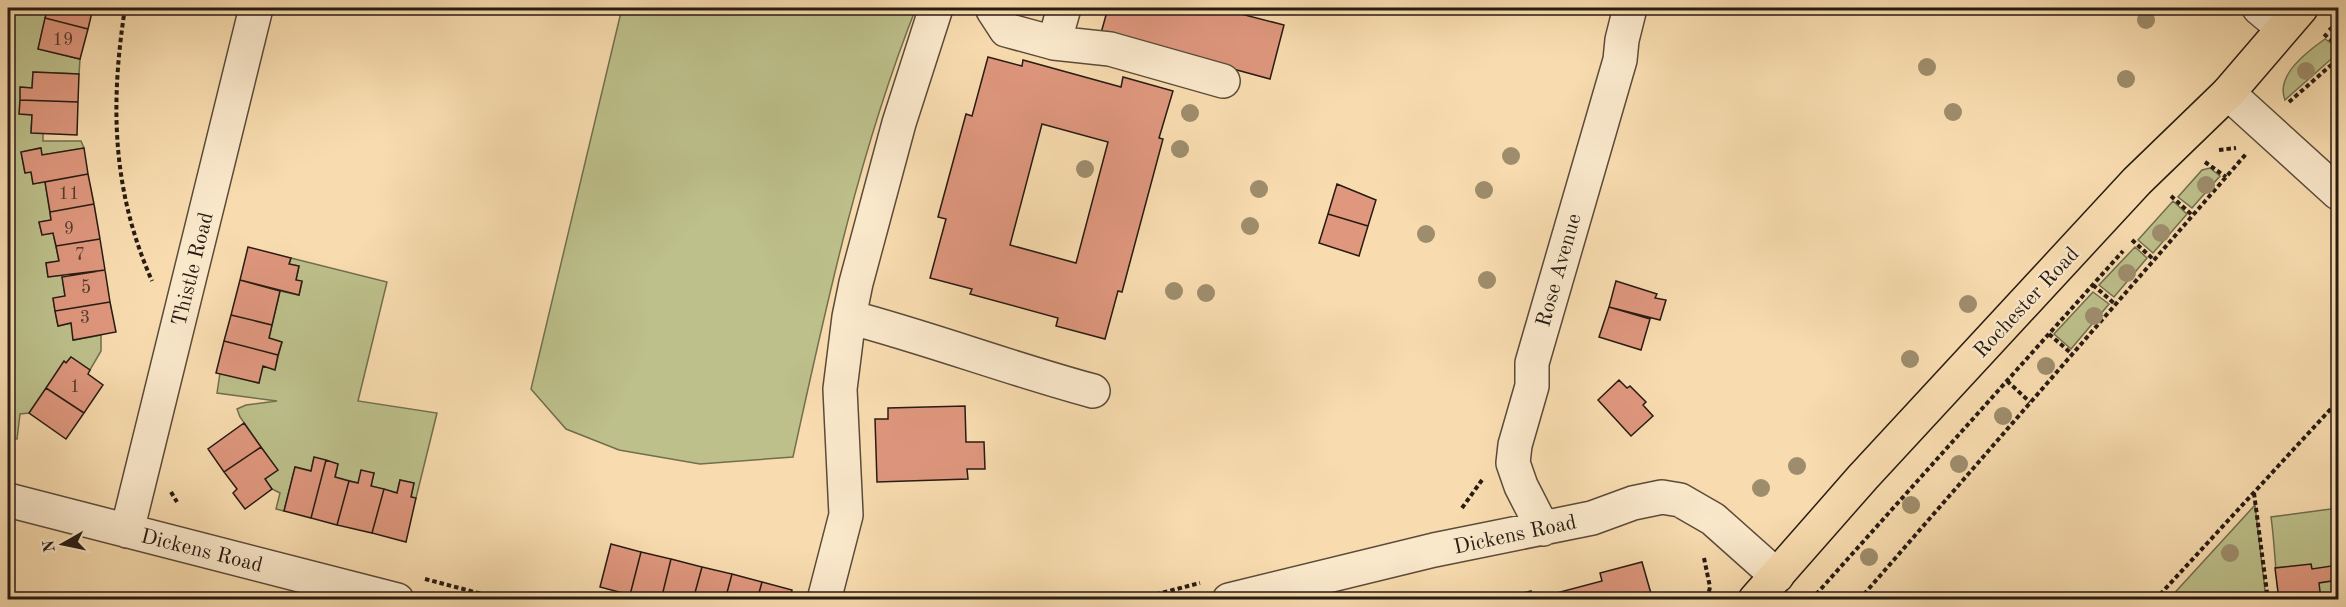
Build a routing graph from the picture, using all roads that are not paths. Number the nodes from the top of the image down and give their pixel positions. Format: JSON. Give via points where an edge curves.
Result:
{"nodes":[{"id":1,"x":256,"y":8,"type":"edge"},
{"id":2,"x":936,"y":8,"type":"edge"},
{"id":3,"x":985,"y":8,"type":"edge"},
{"id":4,"x":1064,"y":8,"type":"edge"},
{"id":5,"x":1630,"y":8,"type":"edge"},
{"id":6,"x":2281,"y":14,"type":"edge"},
{"id":7,"x":1054,"y":43,"type":"junction"},
{"id":8,"x":1223,"y":81,"type":"dead end"},
{"id":9,"x":2228,"y":93,"type":"junction"},
{"id":10,"x":2338,"y":193,"type":"edge"},
{"id":11,"x":849,"y":317,"type":"junction"},
{"id":12,"x":1093,"y":391,"type":"dead end"},
{"id":13,"x":8,"y":500,"type":"edge"},
{"id":14,"x":1543,"y":529,"type":"junction"},
{"id":15,"x":127,"y":531,"type":"junction"},
{"id":16,"x":1776,"y":576,"type":"junction"},
{"id":17,"x":1220,"y":590,"type":"edge"},
{"id":18,"x":397,"y":600,"type":"edge"},
{"id":19,"x":824,"y":600,"type":"edge"},
{"id":20,"x":1755,"y":600,"type":"edge"}],
"edges":[{"from":1,"to":15,"type":"street","name":"Thistle Road"},
{"from":2,"to":11,"type":"street","via":[[899,123]]},
{"from":3,"to":7,"type":"street","via":[[1006,30]]},
{"from":4,"to":7,"type":"street"},
{"from":5,"to":14,"type":"street","name":"Rose Avenue","via":[[1620,60],[1532,363],[1532,386],[1515,445],[1513,464],[1517,476]]},
{"from":6,"to":9,"type":"main road","name":"Rochester Road"},
{"from":7,"to":8,"type":"street","via":[[1110,49]]},
{"from":9,"to":10,"type":"street"},
{"from":9,"to":16,"type":"main road","name":"Rochester Road","via":[[2137,181]]},
{"from":11,"to":12,"type":"street"},
{"from":11,"to":19,"type":"street","via":[[840,389],[847,511]]},
{"from":13,"to":15,"type":"street","name":"Dickens Road"},
{"from":14,"to":16,"type":"street","name":"Dickens Road","via":[[1644,500],[1675,498],[1718,523]]},
{"from":14,"to":17,"type":"street","name":"Dickens Road"},
{"from":15,"to":18,"type":"street","name":"Dickens Road"},
{"from":16,"to":20,"type":"main road","name":"Rochester Road"}]}
